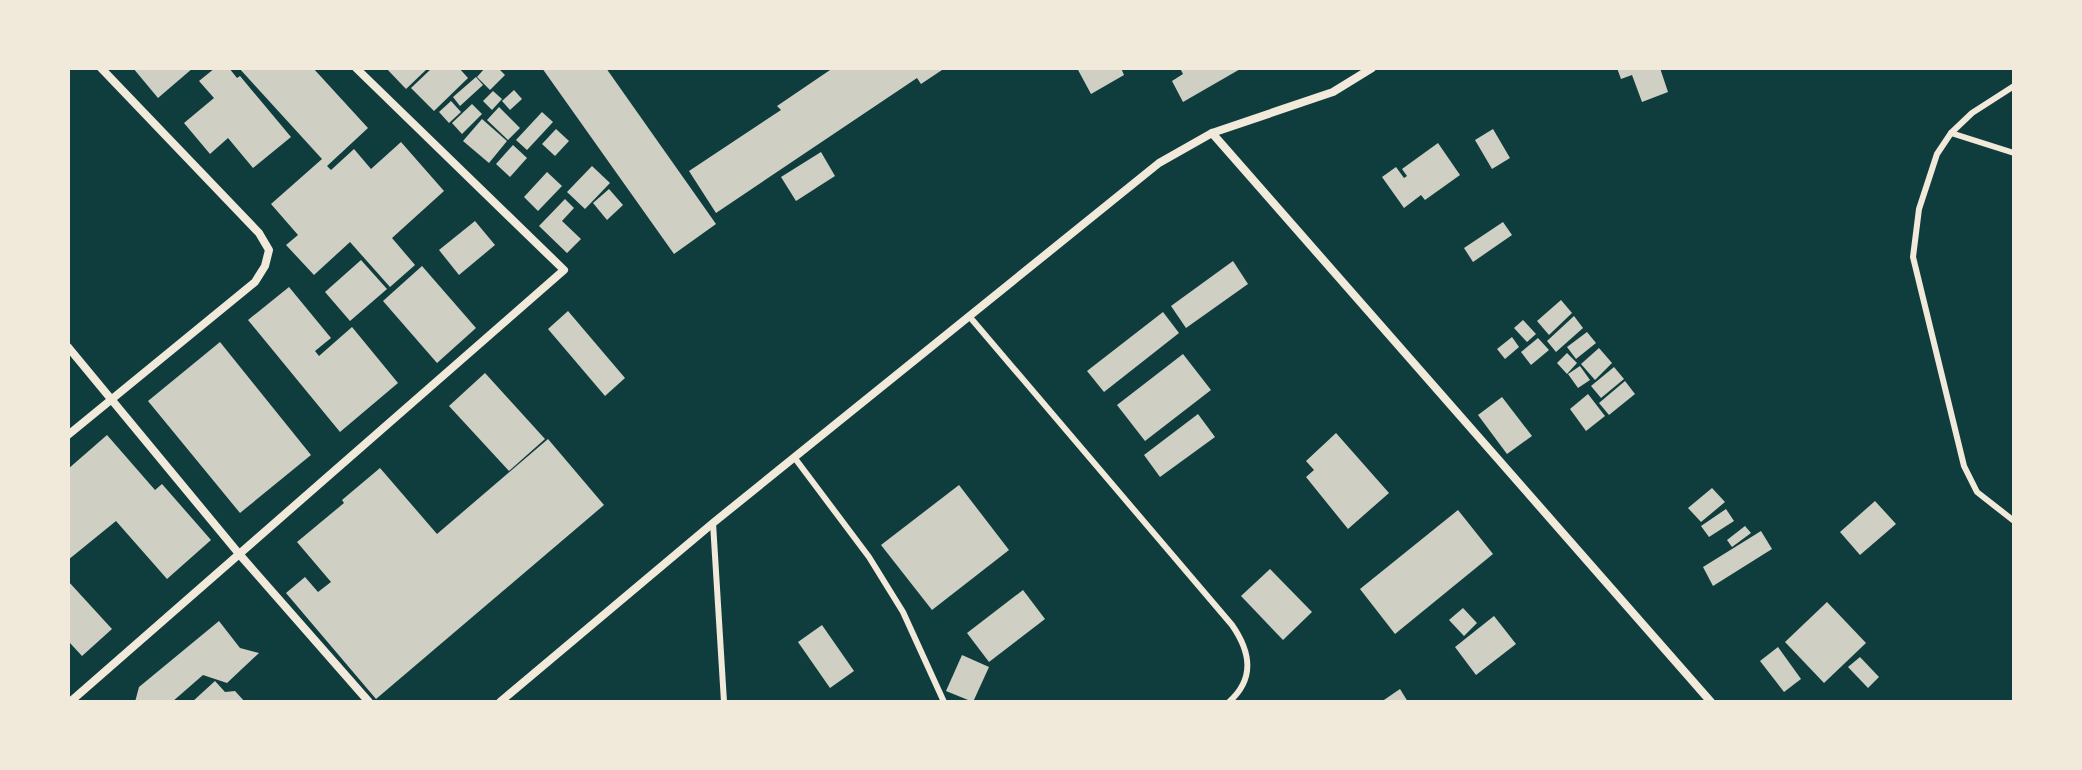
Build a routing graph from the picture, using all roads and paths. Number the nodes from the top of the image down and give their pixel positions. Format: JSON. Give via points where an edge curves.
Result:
{"nodes":[{"id":1,"x":101,"y":68,"type":"edge"},
{"id":2,"x":356,"y":68,"type":"edge"},
{"id":3,"x":1372,"y":68,"type":"edge"},
{"id":4,"x":2014,"y":86,"type":"edge"},
{"id":5,"x":1212,"y":133,"type":"junction"},
{"id":6,"x":1951,"y":133,"type":"junction"},
{"id":7,"x":2014,"y":153,"type":"edge"},
{"id":8,"x":969,"y":316,"type":"junction"},
{"id":9,"x":68,"y":347,"type":"edge"},
{"id":10,"x":111,"y":399,"type":"junction"},
{"id":11,"x":68,"y":435,"type":"edge"},
{"id":12,"x":794,"y":457,"type":"junction"},
{"id":13,"x":2014,"y":521,"type":"edge"},
{"id":14,"x":713,"y":523,"type":"junction"},
{"id":15,"x":240,"y":555,"type":"junction"},
{"id":16,"x":70,"y":702,"type":"edge"},
{"id":17,"x":369,"y":702,"type":"edge"},
{"id":18,"x":500,"y":702,"type":"edge"},
{"id":19,"x":724,"y":702,"type":"edge"},
{"id":20,"x":944,"y":702,"type":"edge"},
{"id":21,"x":1229,"y":702,"type":"edge"},
{"id":22,"x":1711,"y":702,"type":"edge"}],
"edges":[{"from":1,"to":10,"type":"street","via":[[259,233],[269,250],[255,282]]},
{"from":2,"to":15,"type":"street","via":[[564,270]]},
{"from":3,"to":5,"type":"street","via":[[1333,92]]},
{"from":4,"to":6,"type":"lane"},
{"from":5,"to":8,"type":"street","via":[[1159,163]]},
{"from":5,"to":22,"type":"street"},
{"from":6,"to":7,"type":"lane"},
{"from":6,"to":13,"type":"lane","via":[[1937,154],[1919,209],[1913,257],[1964,466],[1977,492]]},
{"from":8,"to":12,"type":"street"},
{"from":8,"to":21,"type":"lane","via":[[1246,645],[1247,674]]},
{"from":9,"to":10,"type":"street"},
{"from":10,"to":11,"type":"street"},
{"from":10,"to":15,"type":"street"},
{"from":12,"to":14,"type":"street"},
{"from":12,"to":20,"type":"lane","via":[[903,612]]},
{"from":14,"to":18,"type":"street"},
{"from":14,"to":19,"type":"lane"},
{"from":15,"to":16,"type":"street"},
{"from":15,"to":17,"type":"street"}]}
